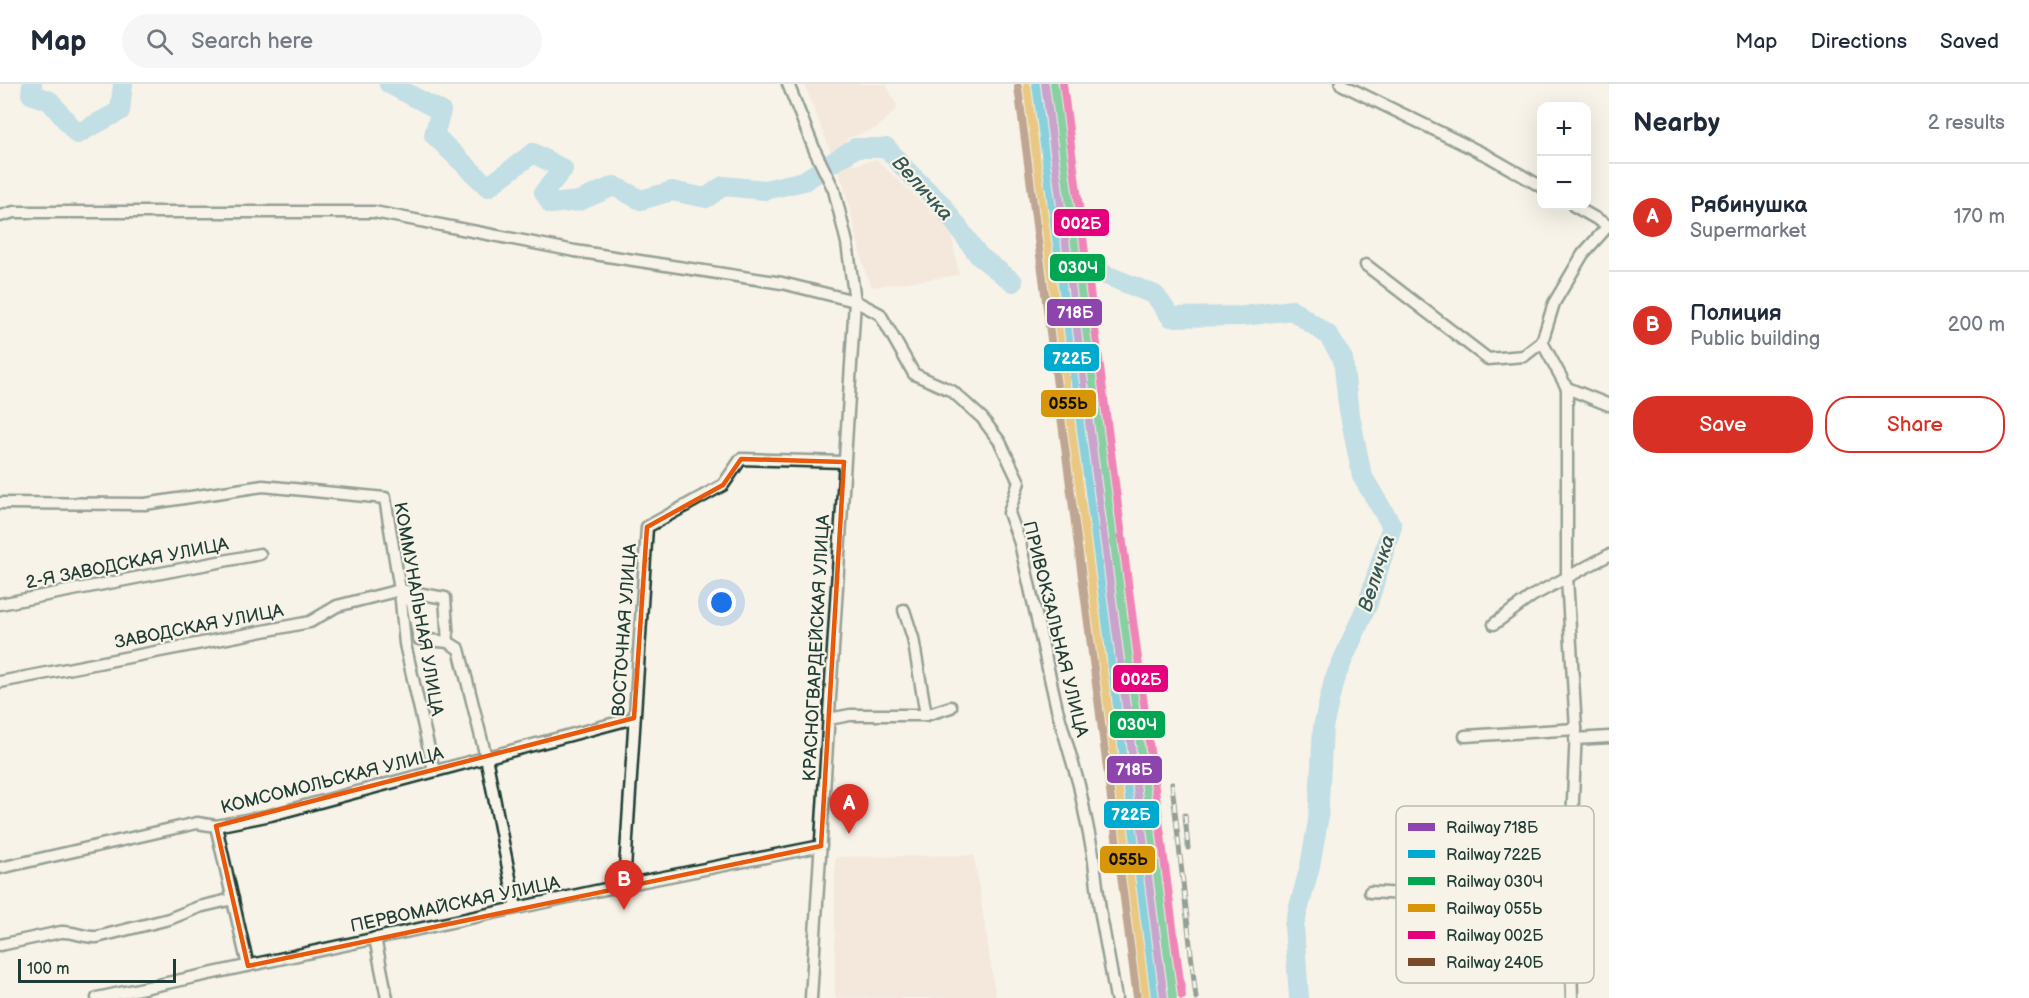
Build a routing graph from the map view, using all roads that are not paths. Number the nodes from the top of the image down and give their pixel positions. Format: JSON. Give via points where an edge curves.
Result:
{"nodes":[{"id":1,"x":788,"y":84,"type":"edge"},
{"id":2,"x":1341,"y":84,"type":"edge"},
{"id":3,"x":1537,"y":184,"type":"edge"},
{"id":4,"x":1581,"y":210,"type":"edge"},
{"id":5,"x":0,"y":216,"type":"edge"},
{"id":6,"x":1609,"y":226,"type":"edge"},
{"id":7,"x":1366,"y":265,"type":"dead end"},
{"id":8,"x":855,"y":301,"type":"junction"},
{"id":9,"x":1542,"y":342,"type":"junction"},
{"id":10,"x":1567,"y":388,"type":"junction"},
{"id":11,"x":1609,"y":405,"type":"edge"},
{"id":12,"x":844,"y":462,"type":"junction"},
{"id":13,"x":0,"y":503,"type":"edge"},
{"id":14,"x":260,"y":554,"type":"dead end"},
{"id":15,"x":1609,"y":555,"type":"edge"},
{"id":16,"x":1567,"y":578,"type":"junction"},
{"id":17,"x":400,"y":591,"type":"junction"},
{"id":18,"x":0,"y":604,"type":"edge"},
{"id":19,"x":904,"y":610,"type":"dead end"},
{"id":20,"x":1494,"y":624,"type":"dead end"},
{"id":21,"x":447,"y":642,"type":"junction"},
{"id":22,"x":0,"y":682,"type":"edge"},
{"id":23,"x":951,"y":707,"type":"dead end"},
{"id":24,"x":927,"y":715,"type":"junction"},
{"id":25,"x":634,"y":718,"type":"junction"},
{"id":26,"x":829,"y":719,"type":"junction"},
{"id":27,"x":1575,"y":734,"type":"junction"},
{"id":28,"x":1465,"y":736,"type":"dead end"},
{"id":29,"x":1609,"y":737,"type":"edge"},
{"id":30,"x":486,"y":757,"type":"junction"},
{"id":31,"x":434,"y":771,"type":"junction"},
{"id":32,"x":1572,"y":806,"type":"edge"},
{"id":33,"x":216,"y":826,"type":"junction"},
{"id":34,"x":821,"y":846,"type":"junction"},
{"id":35,"x":0,"y":868,"type":"edge"},
{"id":36,"x":624,"y":885,"type":"junction"},
{"id":37,"x":1370,"y":892,"type":"dead end"},
{"id":38,"x":1396,"y":894,"type":"edge"},
{"id":39,"x":233,"y":899,"type":"junction"},
{"id":40,"x":516,"y":908,"type":"junction"},
{"id":41,"x":375,"y":938,"type":"junction"},
{"id":42,"x":0,"y":945,"type":"edge"},
{"id":43,"x":248,"y":966,"type":"junction"},
{"id":44,"x":1572,"y":983,"type":"edge"},
{"id":45,"x":133,"y":994,"type":"edge"},
{"id":46,"x":98,"y":998,"type":"edge"},
{"id":47,"x":387,"y":998,"type":"edge"},
{"id":48,"x":811,"y":998,"type":"edge"},
{"id":49,"x":1116,"y":998,"type":"edge"},
{"id":50,"x":1572,"y":998,"type":"edge"}],
"edges":[{"from":1,"to":8,"type":"street","name":"КРАСНОГВАРДЕЙСКАЯ УЛИЦА","via":[[834,190]]},
{"from":2,"to":3,"type":"street"},
{"from":4,"to":6,"type":"street"},
{"from":5,"to":8,"type":"street","name":"ПРИВОКЗАЛЬНАЯ УЛИЦА","via":[[14,212],[374,212],[575,251],[782,283]]},
{"from":6,"to":9,"type":"street","via":[[1583,255],[1554,303]]},
{"from":7,"to":9,"type":"street","via":[[1488,359],[1524,356]]},
{"from":8,"to":12,"type":"street","name":"КРАСНОГВАРДЕЙСКАЯ УЛИЦА"},
{"from":8,"to":49,"type":"street","name":"ПРИВОКЗАЛЬНАЯ УЛИЦА","via":[[880,314],[914,374],[952,391],[982,418],[1000,442],[1019,482],[1010,513],[1079,785]]},
{"from":9,"to":10,"type":"street"},
{"from":10,"to":11,"type":"street"},
{"from":10,"to":16,"type":"street"},
{"from":12,"to":25,"type":"street","name":"ВОСТОЧНАЯ УЛИЦА","via":[[741,459],[723,485],[647,527]]},
{"from":12,"to":26,"type":"street","name":"КРАСНОГВАРДЕЙСКАЯ УЛИЦА"},
{"from":13,"to":17,"type":"street","name":"КОММУНАЛЬНАЯ УЛИЦА","via":[[145,504],[263,486],[385,498]]},
{"from":14,"to":18,"type":"street","name":"2-Я ЗАВОДСКАЯ УЛИЦА"},
{"from":15,"to":16,"type":"street"},
{"from":16,"to":20,"type":"street"},
{"from":16,"to":27,"type":"street"},
{"from":17,"to":21,"type":"street","via":[[412,603],[419,639]]},
{"from":17,"to":21,"type":"street","via":[[445,598]]},
{"from":17,"to":22,"type":"street","name":"ЗАВОДСКАЯ УЛИЦА","via":[[337,606],[310,622]]},
{"from":17,"to":31,"type":"street","name":"КОММУНАЛЬНАЯ УЛИЦА","via":[[405,645]]},
{"from":19,"to":24,"type":"street"},
{"from":21,"to":30,"type":"street","via":[[459,650]]},
{"from":23,"to":24,"type":"street"},
{"from":24,"to":26,"type":"street","via":[[850,714]]},
{"from":25,"to":30,"type":"street","name":"КОМСОМОЛЬСКАЯ УЛИЦА"},
{"from":25,"to":36,"type":"street","name":"ВОСТОЧНАЯ УЛИЦА"},
{"from":26,"to":34,"type":"street","name":"КРАСНОГВАРДЕЙСКАЯ УЛИЦА"},
{"from":27,"to":28,"type":"street"},
{"from":27,"to":29,"type":"street"},
{"from":27,"to":32,"type":"street"},
{"from":30,"to":31,"type":"street","name":"КОМСОМОЛЬСКАЯ УЛИЦА"},
{"from":30,"to":40,"type":"street"},
{"from":31,"to":33,"type":"street","name":"КОМСОМОЛЬСКАЯ УЛИЦА"},
{"from":33,"to":35,"type":"street","name":"КОМСОМОЛЬСКАЯ УЛИЦА","via":[[197,823]]},
{"from":33,"to":39,"type":"street"},
{"from":34,"to":36,"type":"street","name":"ПЕРВОМАЙСКАЯ УЛИЦА"},
{"from":34,"to":48,"type":"street","name":"КРАСНОГВАРДЕЙСКАЯ УЛИЦА"},
{"from":36,"to":40,"type":"street","name":"ПЕРВОМАЙСКАЯ УЛИЦА"},
{"from":37,"to":38,"type":"street"},
{"from":39,"to":42,"type":"street","via":[[97,937],[69,931]]},
{"from":39,"to":43,"type":"street"},
{"from":40,"to":41,"type":"street","name":"ПЕРВОМАЙСКАЯ УЛИЦА"},
{"from":41,"to":43,"type":"street","name":"ПЕРВОМАЙСКАЯ УЛИЦА"},
{"from":41,"to":47,"type":"street"},
{"from":43,"to":45,"type":"street","name":"ПЕРВОМАЙСКАЯ УЛИЦА"},
{"from":44,"to":50,"type":"street"},
{"from":45,"to":46,"type":"street","name":"ПЕРВОМАЙСКАЯ УЛИЦА"}]}
